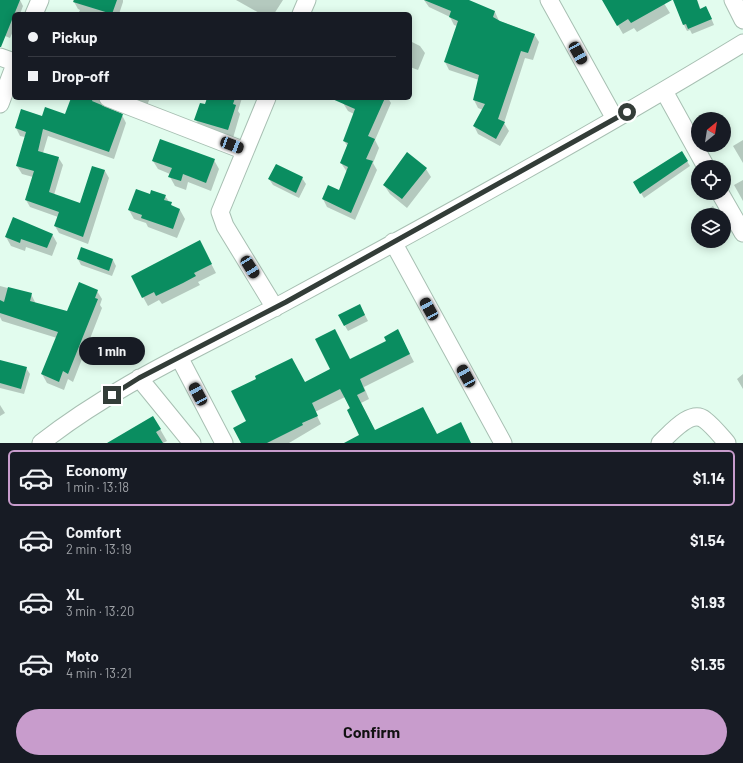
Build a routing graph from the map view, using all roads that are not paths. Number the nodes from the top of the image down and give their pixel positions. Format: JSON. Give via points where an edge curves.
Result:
{"nodes":[{"id":1,"x":40,"y":0,"type":"edge"},
{"id":2,"x":307,"y":0,"type":"edge"},
{"id":3,"x":549,"y":0,"type":"edge"},
{"id":4,"x":733,"y":0,"type":"edge"},
{"id":5,"x":35,"y":12,"type":"edge"},
{"id":6,"x":303,"y":12,"type":"edge"},
{"id":7,"x":743,"y":20,"type":"edge"},
{"id":8,"x":743,"y":43,"type":"edge"},
{"id":9,"x":0,"y":57,"type":"edge"},
{"id":10,"x":12,"y":61,"type":"edge"},
{"id":11,"x":12,"y":72,"type":"edge"},
{"id":12,"x":664,"y":92,"type":"junction"},
{"id":13,"x":113,"y":100,"type":"edge"},
{"id":14,"x":266,"y":100,"type":"edge"},
{"id":15,"x":0,"y":104,"type":"edge"},
{"id":16,"x":615,"y":118,"type":"junction"},
{"id":17,"x":246,"y":151,"type":"junction"},
{"id":18,"x":702,"y":160,"type":"edge"},
{"id":19,"x":724,"y":200,"type":"edge"},
{"id":20,"x":743,"y":233,"type":"edge"},
{"id":21,"x":393,"y":242,"type":"junction"},
{"id":22,"x":275,"y":308,"type":"junction"},
{"id":23,"x":179,"y":357,"type":"junction"},
{"id":24,"x":139,"y":378,"type":"junction"},
{"id":25,"x":42,"y":443,"type":"edge"},
{"id":26,"x":192,"y":443,"type":"edge"},
{"id":27,"x":224,"y":443,"type":"edge"},
{"id":28,"x":503,"y":443,"type":"edge"},
{"id":29,"x":660,"y":443,"type":"edge"},
{"id":30,"x":727,"y":443,"type":"edge"}],
"edges":[{"from":1,"to":5,"type":"street"},
{"from":2,"to":6,"type":"street"},
{"from":3,"to":16,"type":"street"},
{"from":4,"to":7,"type":"street"},
{"from":8,"to":12,"type":"street"},
{"from":9,"to":10,"type":"street"},
{"from":11,"to":15,"type":"street"},
{"from":12,"to":16,"type":"street"},
{"from":12,"to":18,"type":"street"},
{"from":13,"to":17,"type":"street"},
{"from":14,"to":17,"type":"street"},
{"from":16,"to":21,"type":"street"},
{"from":17,"to":22,"type":"street","via":[[220,212],[225,226]]},
{"from":19,"to":20,"type":"street"},
{"from":21,"to":22,"type":"street"},
{"from":21,"to":28,"type":"street"},
{"from":22,"to":23,"type":"street"},
{"from":23,"to":24,"type":"street"},
{"from":23,"to":27,"type":"street"},
{"from":24,"to":25,"type":"street","via":[[72,420]]},
{"from":24,"to":26,"type":"street"},
{"from":29,"to":30,"type":"street","via":[[693,417],[704,418]]}]}
